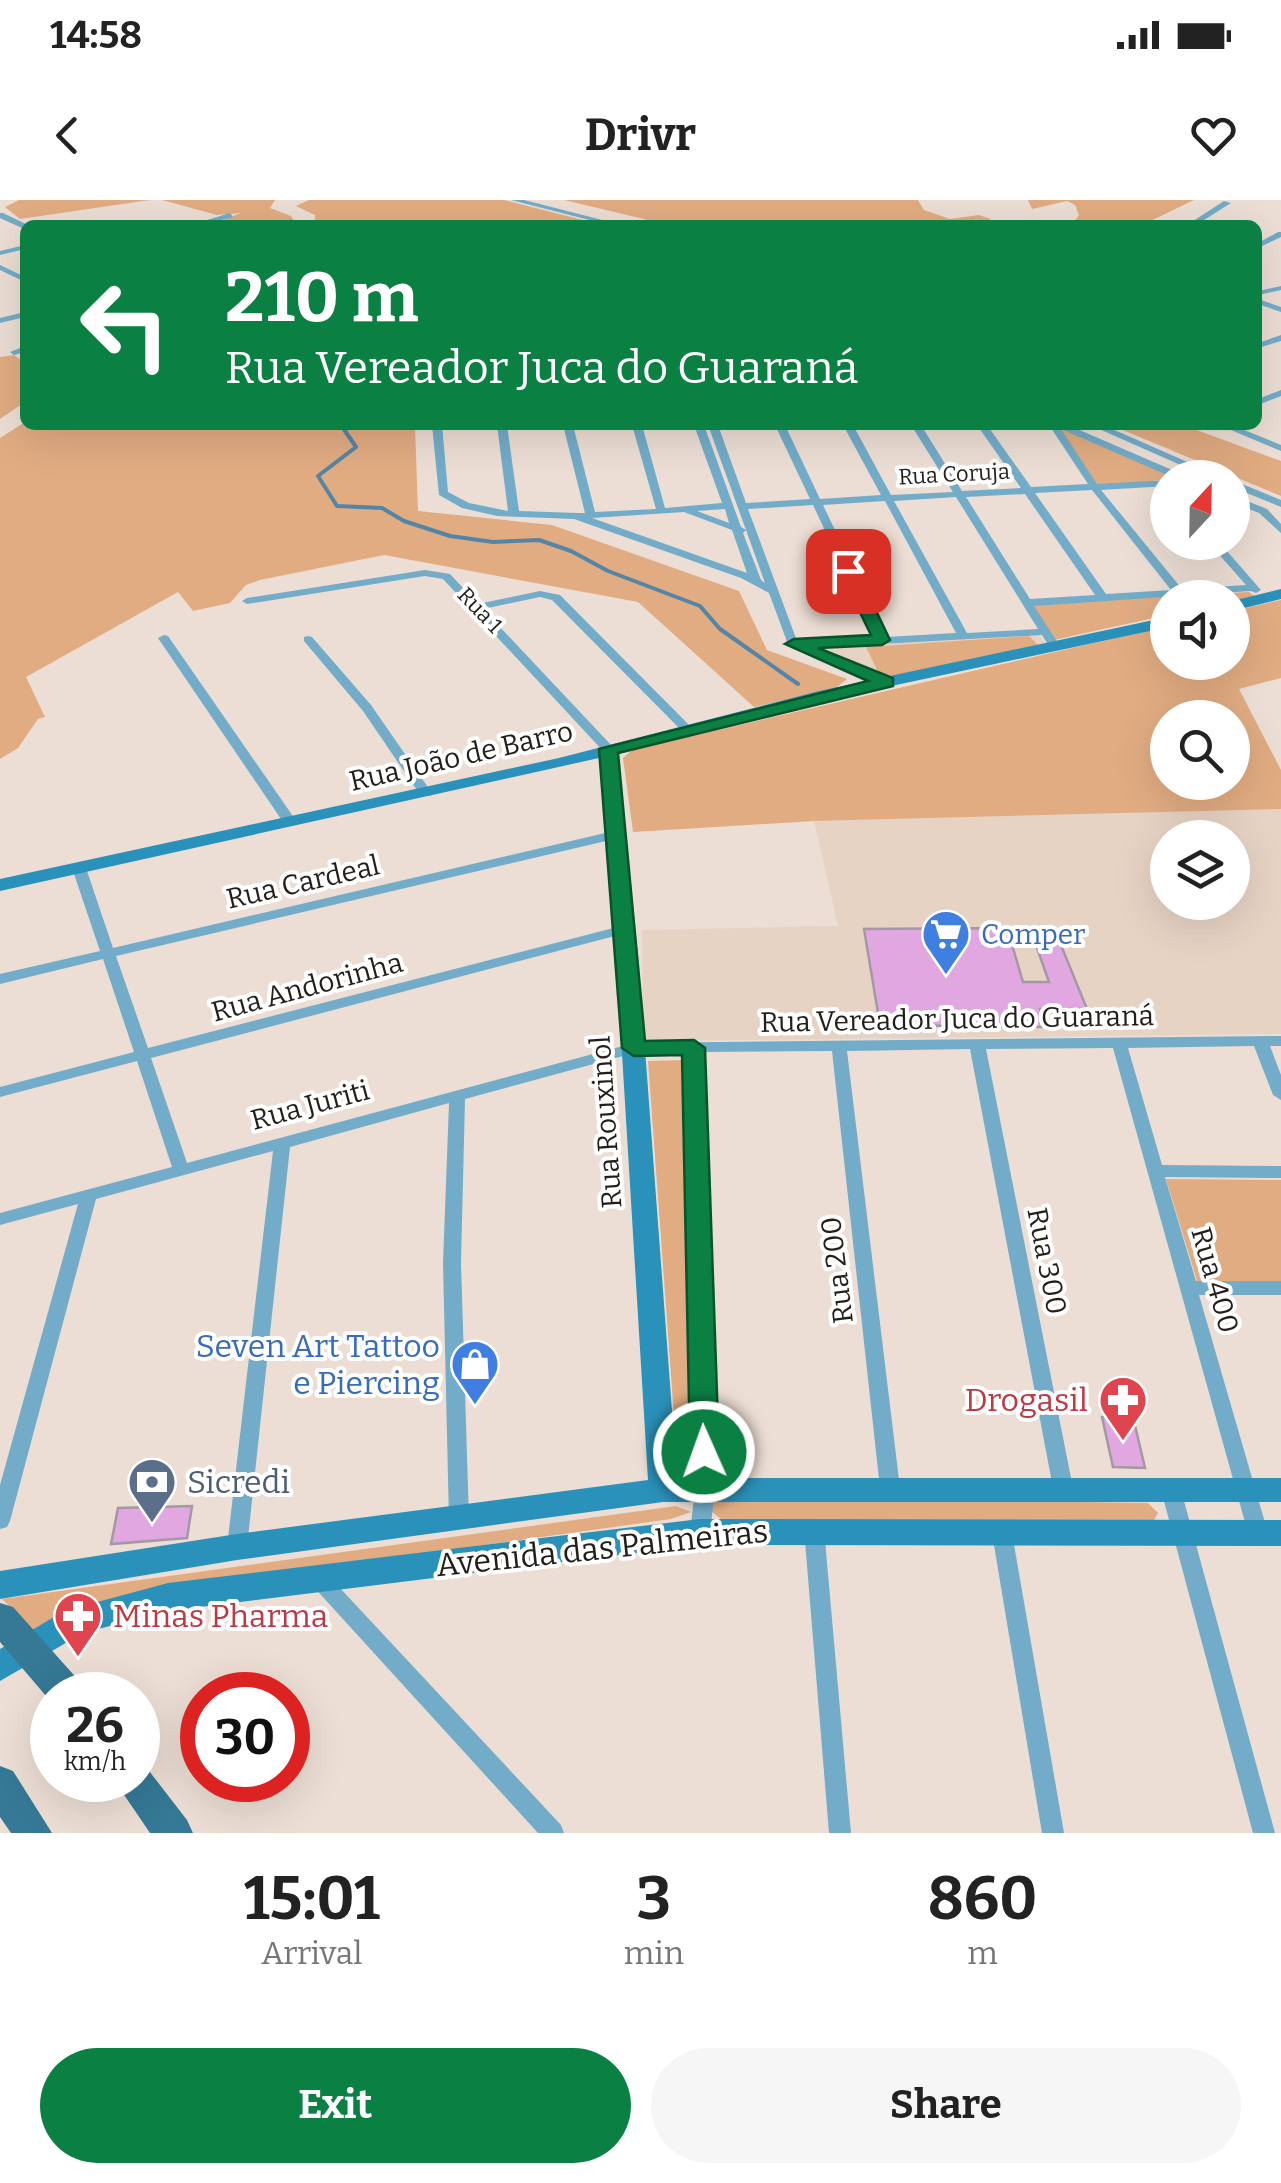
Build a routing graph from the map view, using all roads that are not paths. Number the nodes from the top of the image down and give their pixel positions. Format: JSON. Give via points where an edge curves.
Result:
{"nodes":[{"id":1,"x":515,"y":200,"type":"edge"},
{"id":2,"x":534,"y":200,"type":"edge"},
{"id":3,"x":1227,"y":203,"type":"dead end"},
{"id":4,"x":230,"y":216,"type":"dead end"},
{"id":5,"x":214,"y":220,"type":"edge"},
{"id":6,"x":597,"y":220,"type":"edge"},
{"id":7,"x":616,"y":220,"type":"edge"},
{"id":8,"x":1198,"y":220,"type":"edge"},
{"id":9,"x":20,"y":350,"type":"edge"},
{"id":10,"x":14,"y":352,"type":"dead end"},
{"id":11,"x":437,"y":430,"type":"edge"},
{"id":12,"x":503,"y":430,"type":"edge"},
{"id":13,"x":569,"y":430,"type":"edge"},
{"id":14,"x":638,"y":430,"type":"edge"},
{"id":15,"x":702,"y":430,"type":"edge"},
{"id":16,"x":714,"y":430,"type":"edge"},
{"id":17,"x":782,"y":430,"type":"edge"},
{"id":18,"x":851,"y":430,"type":"edge"},
{"id":19,"x":919,"y":430,"type":"edge"},
{"id":20,"x":985,"y":430,"type":"edge"},
{"id":21,"x":1060,"y":430,"type":"edge"},
{"id":22,"x":1069,"y":430,"type":"edge"},
{"id":23,"x":1108,"y":430,"type":"edge"},
{"id":24,"x":1236,"y":430,"type":"edge"},
{"id":25,"x":1281,"y":448,"type":"edge"},
{"id":26,"x":1177,"y":460,"type":"edge"},
{"id":27,"x":1150,"y":464,"type":"edge"},
{"id":28,"x":1150,"y":486,"type":"edge"},
{"id":29,"x":1095,"y":488,"type":"junction"},
{"id":30,"x":1024,"y":490,"type":"junction"},
{"id":31,"x":1250,"y":491,"type":"edge"},
{"id":32,"x":958,"y":494,"type":"junction"},
{"id":33,"x":886,"y":498,"type":"junction"},
{"id":34,"x":815,"y":502,"type":"junction"},
{"id":35,"x":1281,"y":504,"type":"edge"},
{"id":36,"x":736,"y":506,"type":"junction"},
{"id":37,"x":1250,"y":506,"type":"edge"},
{"id":38,"x":680,"y":509,"type":"junction"},
{"id":39,"x":661,"y":510,"type":"junction"},
{"id":40,"x":590,"y":512,"type":"junction"},
{"id":41,"x":571,"y":514,"type":"junction"},
{"id":42,"x":514,"y":515,"type":"junction"},
{"id":43,"x":741,"y":530,"type":"junction"},
{"id":44,"x":1281,"y":530,"type":"edge"},
{"id":45,"x":1232,"y":560,"type":"edge"},
{"id":46,"x":752,"y":578,"type":"junction"},
{"id":47,"x":1168,"y":580,"type":"edge"},
{"id":48,"x":772,"y":584,"type":"junction"},
{"id":49,"x":1267,"y":593,"type":"edge"},
{"id":50,"x":1150,"y":594,"type":"edge"},
{"id":51,"x":1103,"y":598,"type":"junction"},
{"id":52,"x":246,"y":601,"type":"dead end"},
{"id":53,"x":1025,"y":603,"type":"junction"},
{"id":54,"x":479,"y":607,"type":"junction"},
{"id":55,"x":1150,"y":625,"type":"edge"},
{"id":56,"x":962,"y":636,"type":"junction"},
{"id":57,"x":164,"y":638,"type":"dead end"},
{"id":58,"x":308,"y":639,"type":"dead end"},
{"id":59,"x":1048,"y":639,"type":"junction"},
{"id":60,"x":882,"y":640,"type":"junction"},
{"id":61,"x":794,"y":644,"type":"junction"},
{"id":62,"x":886,"y":682,"type":"junction"},
{"id":63,"x":687,"y":729,"type":"junction"},
{"id":64,"x":608,"y":749,"type":"junction"},
{"id":65,"x":426,"y":793,"type":"junction"},
{"id":66,"x":290,"y":822,"type":"junction"},
{"id":67,"x":618,"y":834,"type":"junction"},
{"id":68,"x":79,"y":868,"type":"junction"},
{"id":69,"x":0,"y":885,"type":"edge"},
{"id":70,"x":626,"y":929,"type":"junction"},
{"id":71,"x":109,"y":953,"type":"junction"},
{"id":72,"x":0,"y":980,"type":"edge"},
{"id":73,"x":1281,"y":1040,"type":"edge"},
{"id":74,"x":1260,"y":1041,"type":"junction"},
{"id":75,"x":1120,"y":1042,"type":"junction"},
{"id":76,"x":978,"y":1044,"type":"junction"},
{"id":77,"x":839,"y":1046,"type":"junction"},
{"id":78,"x":634,"y":1048,"type":"junction"},
{"id":79,"x":694,"y":1048,"type":"junction"},
{"id":80,"x":145,"y":1056,"type":"junction"},
{"id":81,"x":0,"y":1092,"type":"edge"},
{"id":82,"x":457,"y":1095,"type":"junction"},
{"id":83,"x":1281,"y":1095,"type":"edge"},
{"id":84,"x":282,"y":1141,"type":"junction"},
{"id":85,"x":181,"y":1168,"type":"junction"},
{"id":86,"x":1156,"y":1171,"type":"junction"},
{"id":87,"x":1281,"y":1172,"type":"edge"},
{"id":88,"x":89,"y":1194,"type":"junction"},
{"id":89,"x":0,"y":1219,"type":"edge"},
{"id":90,"x":1189,"y":1288,"type":"junction"},
{"id":91,"x":1281,"y":1288,"type":"edge"},
{"id":92,"x":890,"y":1488,"type":"junction"},
{"id":93,"x":1063,"y":1488,"type":"junction"},
{"id":94,"x":706,"y":1489,"type":"junction"},
{"id":95,"x":1246,"y":1489,"type":"junction"},
{"id":96,"x":662,"y":1490,"type":"junction"},
{"id":97,"x":1171,"y":1490,"type":"junction"},
{"id":98,"x":1281,"y":1490,"type":"edge"},
{"id":99,"x":459,"y":1520,"type":"junction"},
{"id":100,"x":0,"y":1521,"type":"edge"},
{"id":101,"x":814,"y":1529,"type":"junction"},
{"id":102,"x":700,"y":1532,"type":"junction"},
{"id":103,"x":1182,"y":1532,"type":"junction"},
{"id":104,"x":1269,"y":1533,"type":"edge"},
{"id":105,"x":1002,"y":1534,"type":"junction"},
{"id":106,"x":237,"y":1547,"type":"junction"},
{"id":107,"x":318,"y":1578,"type":"junction"},
{"id":108,"x":0,"y":1585,"type":"edge"},
{"id":109,"x":0,"y":1618,"type":"edge"},
{"id":110,"x":14,"y":1657,"type":"edge"},
{"id":111,"x":35,"y":1672,"type":"edge"},
{"id":112,"x":0,"y":1784,"type":"edge"},
{"id":113,"x":150,"y":1802,"type":"edge"},
{"id":114,"x":33,"y":1833,"type":"edge"},
{"id":115,"x":174,"y":1833,"type":"edge"},
{"id":116,"x":553,"y":1833,"type":"edge"},
{"id":117,"x":840,"y":1833,"type":"edge"},
{"id":118,"x":1053,"y":1833,"type":"edge"},
{"id":119,"x":1264,"y":1833,"type":"edge"}],
"edges":[{"from":1,"to":6,"type":"street"},
{"from":2,"to":7,"type":"street"},
{"from":3,"to":8,"type":"street"},
{"from":4,"to":5,"type":"street"},
{"from":9,"to":10,"type":"street"},
{"from":11,"to":42,"type":"street","name":"Rua Coruja","via":[[443,493],[483,513]]},
{"from":12,"to":42,"type":"street"},
{"from":13,"to":40,"type":"street"},
{"from":14,"to":39,"type":"street"},
{"from":15,"to":36,"type":"street"},
{"from":16,"to":36,"type":"street"},
{"from":17,"to":34,"type":"street"},
{"from":18,"to":33,"type":"street"},
{"from":19,"to":32,"type":"street"},
{"from":20,"to":30,"type":"street"},
{"from":21,"to":29,"type":"street"},
{"from":22,"to":27,"type":"street"},
{"from":23,"to":26,"type":"street"},
{"from":24,"to":25,"type":"street"},
{"from":28,"to":29,"type":"street","name":"Rua Coruja"},
{"from":29,"to":30,"type":"street","name":"Rua Coruja"},
{"from":29,"to":47,"type":"street"},
{"from":30,"to":32,"type":"street","name":"Rua Coruja"},
{"from":30,"to":51,"type":"street"},
{"from":31,"to":35,"type":"street"},
{"from":32,"to":33,"type":"street","name":"Rua Coruja"},
{"from":32,"to":53,"type":"street"},
{"from":33,"to":34,"type":"street","name":"Rua Coruja"},
{"from":33,"to":56,"type":"street"},
{"from":34,"to":36,"type":"street","name":"Rua Coruja"},
{"from":34,"to":60,"type":"street"},
{"from":36,"to":38,"type":"street","name":"Rua Coruja"},
{"from":36,"to":43,"type":"street"},
{"from":36,"to":48,"type":"street"},
{"from":37,"to":44,"type":"street"},
{"from":38,"to":39,"type":"street","name":"Rua Coruja"},
{"from":38,"to":43,"type":"street"},
{"from":39,"to":40,"type":"street","name":"Rua Coruja"},
{"from":40,"to":41,"type":"street","name":"Rua Coruja"},
{"from":41,"to":42,"type":"street","name":"Rua Coruja"},
{"from":41,"to":46,"type":"street"},
{"from":43,"to":46,"type":"street"},
{"from":45,"to":49,"type":"street"},
{"from":46,"to":48,"type":"street"},
{"from":46,"to":48,"type":"street"},
{"from":48,"to":61,"type":"street"},
{"from":50,"to":51,"type":"street"},
{"from":51,"to":53,"type":"street"},
{"from":52,"to":54,"type":"street","name":"Rua 1","via":[[425,573],[446,576]]},
{"from":53,"to":59,"type":"street"},
{"from":54,"to":63,"type":"street","via":[[540,594],[556,597]]},
{"from":54,"to":64,"type":"street","name":"Rua 1"},
{"from":55,"to":59,"type":"street","name":"Rua João de Barro"},
{"from":56,"to":59,"type":"street"},
{"from":56,"to":60,"type":"street"},
{"from":57,"to":66,"type":"street"},
{"from":58,"to":65,"type":"street"},
{"from":59,"to":62,"type":"street","name":"Rua João de Barro"},
{"from":60,"to":61,"type":"street"},
{"from":61,"to":62,"type":"street"},
{"from":62,"to":63,"type":"street","name":"Rua João de Barro"},
{"from":63,"to":64,"type":"street","name":"Rua João de Barro"},
{"from":64,"to":65,"type":"street","name":"Rua João de Barro"},
{"from":64,"to":67,"type":"street","name":"Rua Rouxinol"},
{"from":65,"to":66,"type":"street","name":"Rua João de Barro"},
{"from":66,"to":68,"type":"street","name":"Rua João de Barro"},
{"from":67,"to":70,"type":"street","name":"Rua Rouxinol"},
{"from":67,"to":71,"type":"street","name":"Rua Cardeal"},
{"from":68,"to":69,"type":"street","name":"Rua João de Barro"},
{"from":68,"to":71,"type":"street"},
{"from":70,"to":78,"type":"street","name":"Rua Rouxinol"},
{"from":70,"to":80,"type":"street","name":"Rua Andorinha"},
{"from":71,"to":72,"type":"street","name":"Rua Cardeal"},
{"from":71,"to":80,"type":"street"},
{"from":73,"to":74,"type":"street","name":"Rua Vereador Juca do Guaraná"},
{"from":74,"to":75,"type":"street","name":"Rua Vereador Juca do Guaraná"},
{"from":74,"to":83,"type":"street"},
{"from":75,"to":76,"type":"street","name":"Rua Vereador Juca do Guaraná"},
{"from":75,"to":86,"type":"street","name":"Rua 400"},
{"from":76,"to":77,"type":"street","name":"Rua Vereador Juca do Guaraná"},
{"from":76,"to":93,"type":"street","name":"Rua 300"},
{"from":77,"to":79,"type":"street","name":"Rua Vereador Juca do Guaraná"},
{"from":77,"to":92,"type":"street","name":"Rua 200"},
{"from":78,"to":79,"type":"street","name":"Rua Vereador Juca do Guaraná"},
{"from":78,"to":82,"type":"street","name":"Rua Juriti"},
{"from":78,"to":96,"type":"street","name":"Rua Rouxinol"},
{"from":79,"to":94,"type":"street"},
{"from":80,"to":81,"type":"street","name":"Rua Andorinha"},
{"from":80,"to":85,"type":"street"},
{"from":82,"to":84,"type":"street","name":"Rua Juriti"},
{"from":82,"to":99,"type":"street","via":[[452,1263]]},
{"from":84,"to":85,"type":"street","name":"Rua Juriti"},
{"from":84,"to":106,"type":"street"},
{"from":85,"to":88,"type":"street","name":"Rua Juriti"},
{"from":86,"to":87,"type":"street"},
{"from":86,"to":90,"type":"street","name":"Rua 400"},
{"from":88,"to":89,"type":"street","name":"Rua Juriti"},
{"from":88,"to":100,"type":"street"},
{"from":90,"to":91,"type":"street"},
{"from":90,"to":95,"type":"street","name":"Rua 400"},
{"from":92,"to":93,"type":"street","name":"Avenida das Palmeiras"},
{"from":92,"to":94,"type":"street","name":"Avenida das Palmeiras"},
{"from":93,"to":97,"type":"street","name":"Avenida das Palmeiras"},
{"from":94,"to":96,"type":"street","name":"Avenida das Palmeiras"},
{"from":94,"to":102,"type":"street"},
{"from":95,"to":97,"type":"street","name":"Avenida das Palmeiras"},
{"from":95,"to":98,"type":"street","name":"Avenida das Palmeiras"},
{"from":95,"to":104,"type":"street","name":"Rua 400"},
{"from":96,"to":99,"type":"street","name":"Avenida das Palmeiras"},
{"from":97,"to":103,"type":"street"},
{"from":99,"to":106,"type":"street","name":"Avenida das Palmeiras"},
{"from":101,"to":102,"type":"street","name":"Avenida das Palmeiras"},
{"from":101,"to":105,"type":"street","name":"Avenida das Palmeiras"},
{"from":101,"to":117,"type":"street"},
{"from":102,"to":107,"type":"street","name":"Avenida das Palmeiras"},
{"from":103,"to":104,"type":"street","name":"Avenida das Palmeiras"},
{"from":103,"to":105,"type":"street","name":"Avenida das Palmeiras"},
{"from":103,"to":119,"type":"street"},
{"from":105,"to":118,"type":"street"},
{"from":106,"to":108,"type":"street","name":"Avenida das Palmeiras"},
{"from":107,"to":110,"type":"street","name":"Avenida das Palmeiras","via":[[168,1597],[75,1621]]},
{"from":107,"to":116,"type":"street"},
{"from":109,"to":110,"type":"main road"},
{"from":110,"to":111,"type":"main road"},
{"from":112,"to":114,"type":"main road"},
{"from":113,"to":115,"type":"main road"}]}
